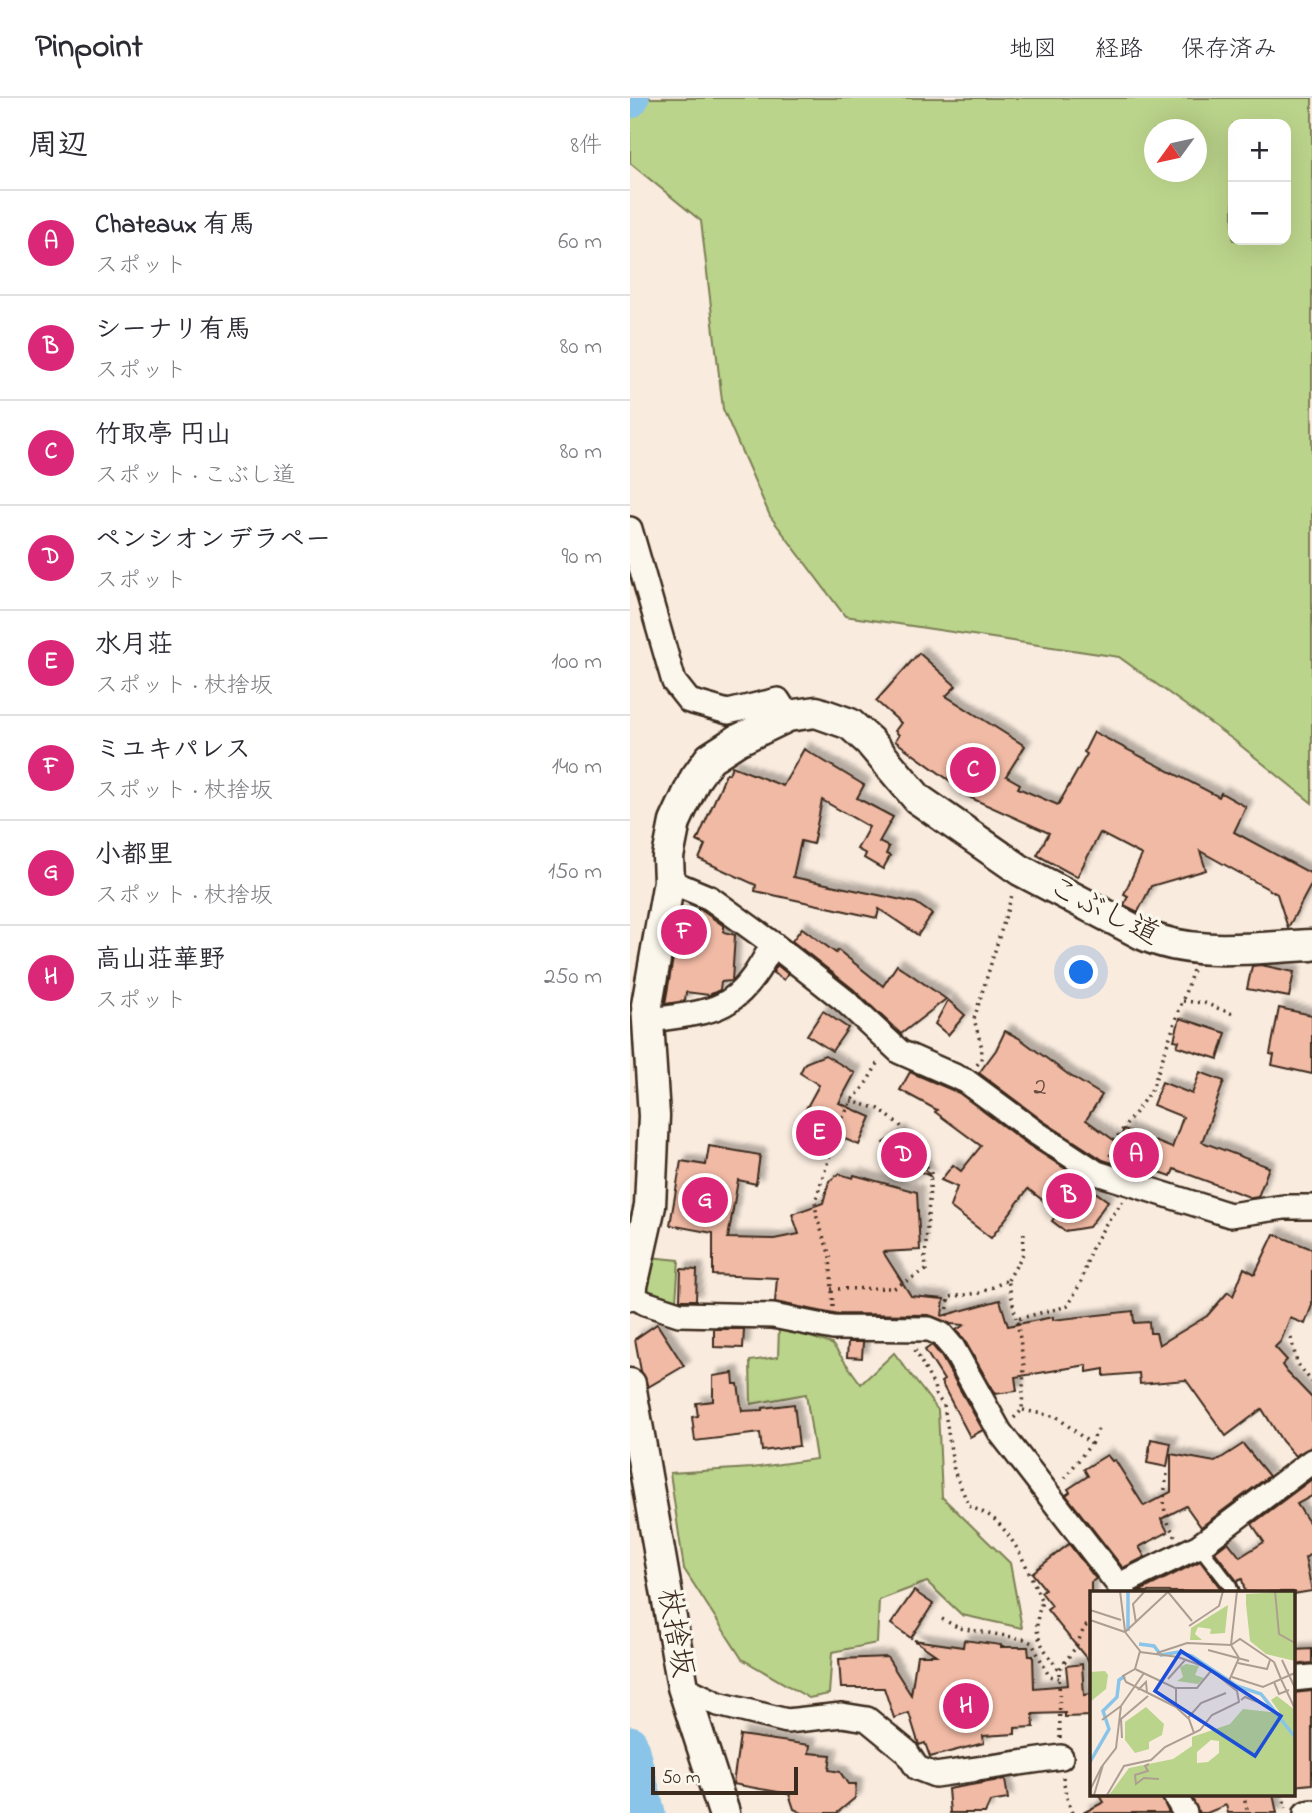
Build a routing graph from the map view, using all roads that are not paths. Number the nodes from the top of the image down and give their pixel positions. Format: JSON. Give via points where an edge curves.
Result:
{"nodes":[{"id":1,"x":630,"y":529,"type":"edge"},
{"id":2,"x":788,"y":716,"type":"junction"},
{"id":3,"x":669,"y":881,"type":"junction"},
{"id":4,"x":773,"y":944,"type":"junction"},
{"id":5,"x":1312,"y":945,"type":"edge"},
{"id":6,"x":642,"y":1011,"type":"edge"},
{"id":7,"x":1312,"y":1207,"type":"edge"},
{"id":8,"x":630,"y":1295,"type":"edge"},
{"id":9,"x":630,"y":1384,"type":"edge"},
{"id":10,"x":1312,"y":1461,"type":"edge"},
{"id":11,"x":1192,"y":1549,"type":"junction"},
{"id":12,"x":1121,"y":1589,"type":"edge"},
{"id":13,"x":1231,"y":1591,"type":"edge"},
{"id":14,"x":1312,"y":1677,"type":"edge"},
{"id":15,"x":1294,"y":1679,"type":"edge"},
{"id":16,"x":683,"y":1687,"type":"junction"},
{"id":17,"x":1061,"y":1757,"type":"road end"},
{"id":18,"x":1175,"y":1796,"type":"edge"},
{"id":19,"x":1312,"y":1812,"type":"edge"},
{"id":20,"x":724,"y":1813,"type":"edge"},
{"id":21,"x":1185,"y":1813,"type":"edge"},
{"id":22,"x":1306,"y":1813,"type":"edge"}],
"edges":[{"from":1,"to":2,"type":"street","via":[[674,682],[689,701],[728,712],[778,700]]},
{"from":2,"to":3,"type":"street","via":[[710,758],[675,822]]},
{"from":2,"to":5,"type":"street","name":"こぶし道","via":[[816,712],[850,724],[918,799],[1020,870],[1140,937],[1197,949]]},
{"from":3,"to":4,"type":"street","via":[[710,898]]},
{"from":3,"to":6,"type":"street"},
{"from":4,"to":6,"type":"street","via":[[746,985],[728,1002],[684,1015]]},
{"from":4,"to":7,"type":"street","via":[[900,1052],[966,1081],[1035,1132],[1112,1177],[1230,1215]]},
{"from":6,"to":8,"type":"street","via":[[654,1116],[650,1206]]},
{"from":8,"to":12,"type":"street","via":[[679,1314],[773,1316],[833,1328],[929,1329],[942,1334],[1000,1432]]},
{"from":9,"to":16,"type":"street","name":"杖捨坂"},
{"from":10,"to":11,"type":"street"},
{"from":11,"to":12,"type":"street"},
{"from":11,"to":13,"type":"lane"},
{"from":14,"to":15,"type":"street"},
{"from":16,"to":17,"type":"street","via":[[718,1704],[787,1721],[842,1715],[867,1719],[906,1751],[917,1768],[935,1775]]},
{"from":16,"to":20,"type":"street","name":"杖捨坂"},
{"from":18,"to":21,"type":"street"},
{"from":19,"to":22,"type":"street"}]}
